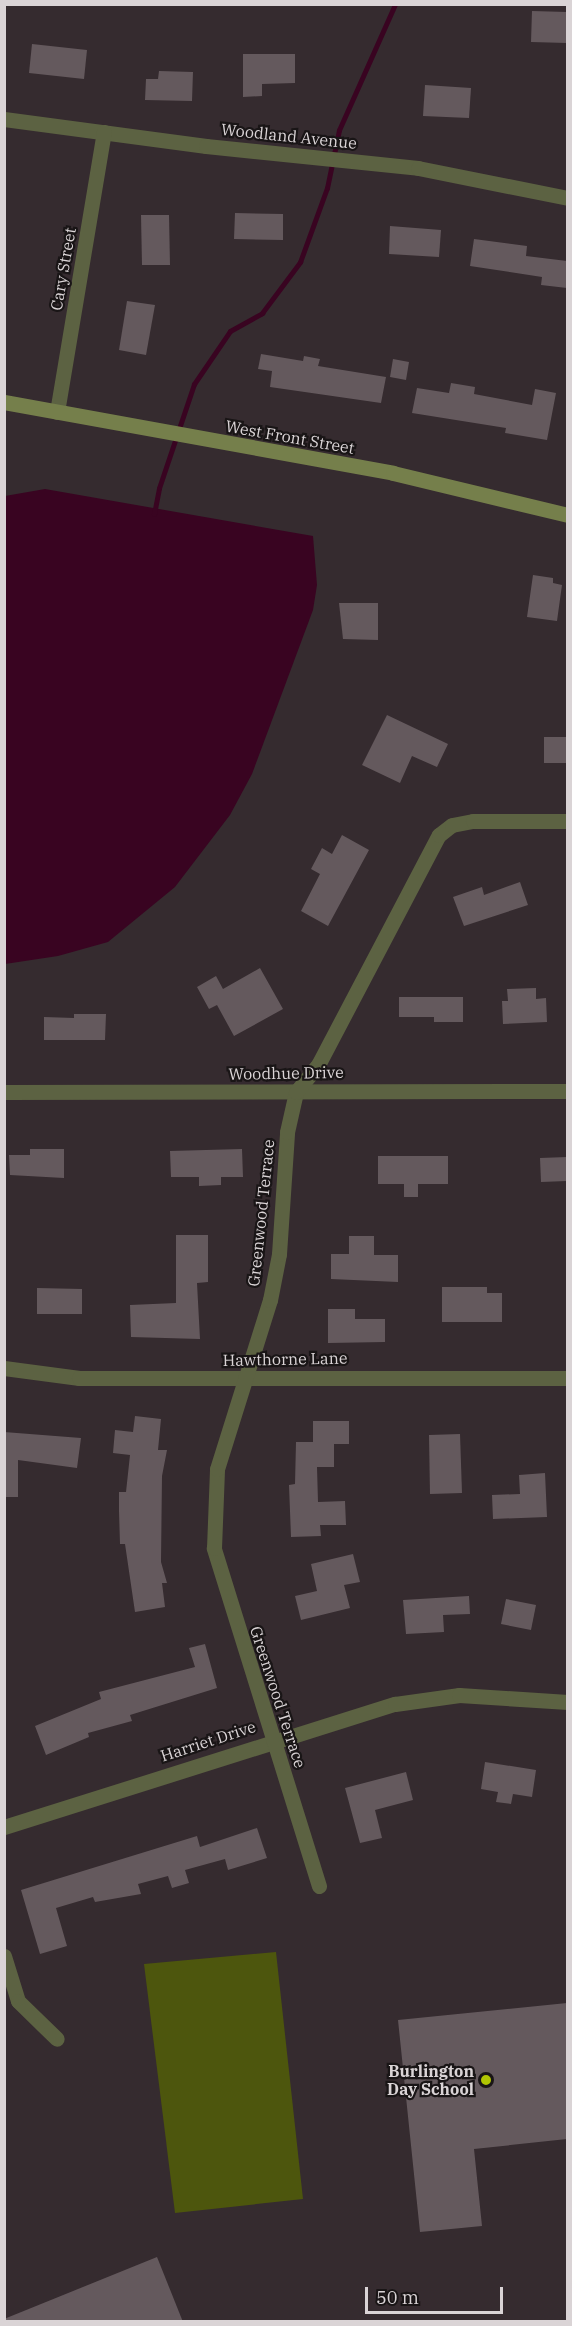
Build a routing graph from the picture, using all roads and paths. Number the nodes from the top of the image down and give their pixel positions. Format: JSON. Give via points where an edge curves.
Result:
{"nodes":[{"id":1,"x":4,"y":119,"type":"edge"},
{"id":2,"x":104,"y":132,"type":"junction"},
{"id":3,"x":567,"y":198,"type":"edge"},
{"id":4,"x":4,"y":402,"type":"edge"},
{"id":5,"x":57,"y":412,"type":"junction"},
{"id":6,"x":567,"y":515,"type":"edge"},
{"id":7,"x":567,"y":821,"type":"edge"},
{"id":8,"x":567,"y":1090,"type":"edge"},
{"id":9,"x":4,"y":1092,"type":"edge"},
{"id":10,"x":296,"y":1092,"type":"junction"},
{"id":11,"x":4,"y":1368,"type":"edge"},
{"id":12,"x":247,"y":1377,"type":"junction"},
{"id":13,"x":567,"y":1378,"type":"edge"},
{"id":14,"x":567,"y":1702,"type":"edge"},
{"id":15,"x":273,"y":1739,"type":"junction"},
{"id":16,"x":4,"y":1827,"type":"edge"},
{"id":17,"x":319,"y":1886,"type":"dead end"},
{"id":18,"x":4,"y":1956,"type":"edge"},
{"id":19,"x":57,"y":2039,"type":"dead end"}],
"edges":[{"from":1,"to":2,"type":"street","name":"Woodland Avenue"},
{"from":2,"to":3,"type":"street","name":"Woodland Avenue","via":[[418,168]]},
{"from":2,"to":5,"type":"street","name":"Cary Street"},
{"from":4,"to":5,"type":"street","name":"West Front Street"},
{"from":5,"to":6,"type":"street","name":"West Front Street","via":[[393,473]]},
{"from":7,"to":10,"type":"street","name":"Greenwood Terrace","via":[[472,821],[452,825],[439,834],[318,1065]]},
{"from":8,"to":10,"type":"street","name":"Woodhue Drive"},
{"from":9,"to":10,"type":"street","name":"Woodhue Drive"},
{"from":10,"to":12,"type":"street","name":"Greenwood Terrace","via":[[287,1132],[279,1254]]},
{"from":11,"to":12,"type":"street","name":"Hawthorne Lane","via":[[79,1378]]},
{"from":12,"to":13,"type":"street","name":"Hawthorne Lane"},
{"from":12,"to":15,"type":"street","name":"Greenwood Terrace","via":[[217,1469],[214,1548]]},
{"from":14,"to":15,"type":"street","name":"Harriet Drive","via":[[459,1695],[429,1698]]},
{"from":15,"to":16,"type":"street","name":"Harriet Drive"},
{"from":15,"to":17,"type":"street","name":"Greenwood Terrace"},
{"from":18,"to":19,"type":"street","via":[[18,2001]]}]}
